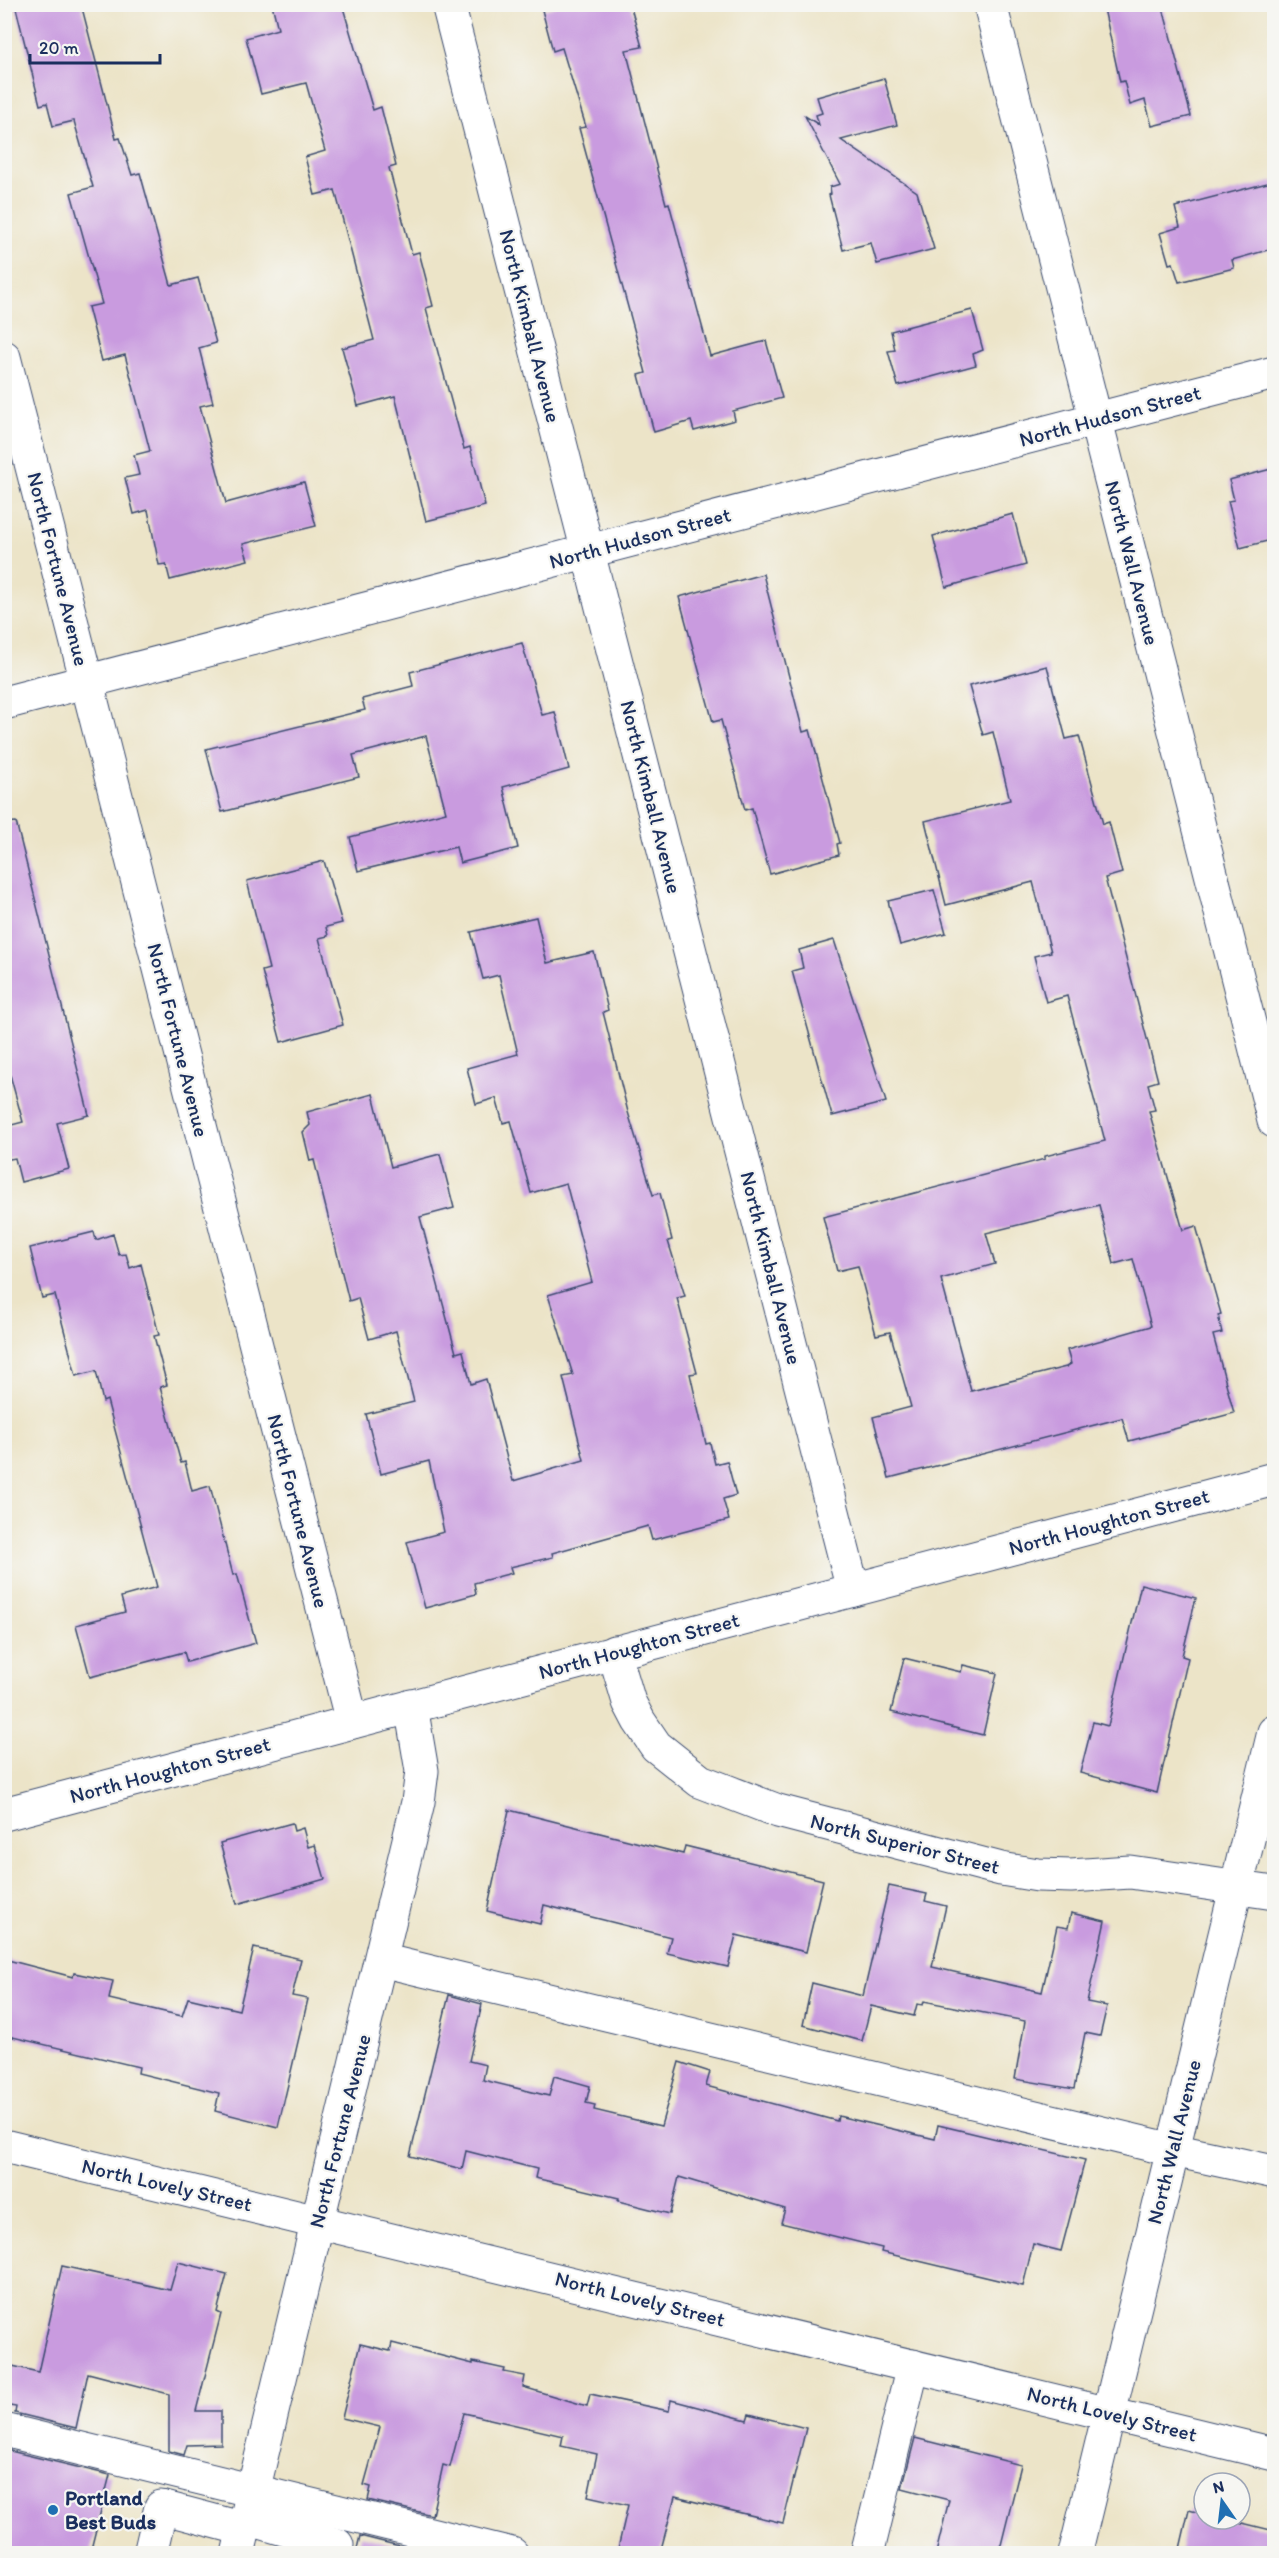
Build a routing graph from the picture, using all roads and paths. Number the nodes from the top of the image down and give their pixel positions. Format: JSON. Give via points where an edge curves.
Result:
{"nodes":[{"id":1,"x":448,"y":4,"type":"edge"},
{"id":2,"x":990,"y":4,"type":"edge"},
{"id":3,"x":4,"y":357,"type":"edge"},
{"id":4,"x":1275,"y":373,"type":"edge"},
{"id":5,"x":1096,"y":420,"type":"junction"},
{"id":6,"x":588,"y":552,"type":"junction"},
{"id":7,"x":86,"y":682,"type":"junction"},
{"id":8,"x":4,"y":703,"type":"edge"},
{"id":9,"x":1275,"y":1121,"type":"edge"},
{"id":10,"x":1275,"y":1479,"type":"edge"},
{"id":11,"x":853,"y":1590,"type":"junction"},
{"id":12,"x":614,"y":1652,"type":"junction"},
{"id":13,"x":411,"y":1706,"type":"junction"},
{"id":14,"x":352,"y":1722,"type":"junction"},
{"id":15,"x":1275,"y":1732,"type":"edge"},
{"id":16,"x":4,"y":1814,"type":"edge"},
{"id":17,"x":1237,"y":1887,"type":"junction"},
{"id":18,"x":1275,"y":1893,"type":"edge"},
{"id":19,"x":381,"y":1960,"type":"junction"},
{"id":20,"x":4,"y":2146,"type":"edge"},
{"id":21,"x":1173,"y":2150,"type":"junction"},
{"id":22,"x":1275,"y":2172,"type":"edge"},
{"id":23,"x":318,"y":2221,"type":"junction"},
{"id":24,"x":913,"y":2366,"type":"junction"},
{"id":25,"x":1108,"y":2414,"type":"junction"},
{"id":26,"x":4,"y":2430,"type":"edge"},
{"id":27,"x":1275,"y":2454,"type":"edge"},
{"id":28,"x":245,"y":2523,"type":"edge"},
{"id":29,"x":474,"y":2549,"type":"edge"},
{"id":30,"x":150,"y":2553,"type":"edge"},
{"id":31,"x":335,"y":2553,"type":"edge"},
{"id":32,"x":512,"y":2553,"type":"edge"},
{"id":33,"x":867,"y":2553,"type":"edge"},
{"id":34,"x":1075,"y":2553,"type":"edge"}],
"edges":[{"from":1,"to":6,"type":"street","name":"North Kimball Avenue"},
{"from":2,"to":5,"type":"street","name":"North Wall Avenue"},
{"from":3,"to":7,"type":"street","name":"North Fortune Avenue"},
{"from":4,"to":5,"type":"street","name":"North Hudson Street"},
{"from":5,"to":6,"type":"street","name":"North Hudson Street"},
{"from":5,"to":9,"type":"street","name":"North Wall Avenue"},
{"from":6,"to":7,"type":"street","name":"North Hudson Street"},
{"from":6,"to":11,"type":"street","name":"North Kimball Avenue"},
{"from":7,"to":8,"type":"street","name":"North Hudson Street"},
{"from":7,"to":14,"type":"street","name":"North Fortune Avenue"},
{"from":10,"to":11,"type":"street","name":"North Houghton Street"},
{"from":11,"to":12,"type":"street","name":"North Houghton Street"},
{"from":12,"to":13,"type":"street","name":"North Houghton Street"},
{"from":12,"to":17,"type":"street","name":"North Superior Street","via":[[629,1702],[656,1746],[700,1781],[753,1803],[1001,1869],[1071,1876],[1130,1872]]},
{"from":13,"to":14,"type":"street","name":"North Houghton Street"},
{"from":13,"to":19,"type":"street","name":"North Fortune Avenue","via":[[422,1771]]},
{"from":14,"to":16,"type":"street","name":"North Houghton Street"},
{"from":15,"to":17,"type":"street","name":"North Wall Avenue"},
{"from":17,"to":18,"type":"street","name":"North Superior Street"},
{"from":17,"to":21,"type":"street","name":"North Wall Avenue"},
{"from":19,"to":21,"type":"street"},
{"from":19,"to":23,"type":"street","name":"North Fortune Avenue"},
{"from":20,"to":23,"type":"street","name":"North Lovely Street"},
{"from":21,"to":22,"type":"street"},
{"from":21,"to":25,"type":"street","name":"North Wall Avenue"},
{"from":23,"to":24,"type":"street","name":"North Lovely Street"},
{"from":23,"to":28,"type":"street","name":"North Fortune Avenue"},
{"from":24,"to":25,"type":"street","name":"North Lovely Street"},
{"from":24,"to":33,"type":"street"},
{"from":25,"to":27,"type":"street","name":"North Lovely Street"},
{"from":25,"to":34,"type":"street","name":"North Wall Avenue"},
{"from":26,"to":28,"type":"street"},
{"from":28,"to":29,"type":"street"},
{"from":28,"to":30,"type":"street","via":[[161,2506]]},
{"from":28,"to":31,"type":"street","via":[[337,2545]]},
{"from":29,"to":32,"type":"street"}]}
